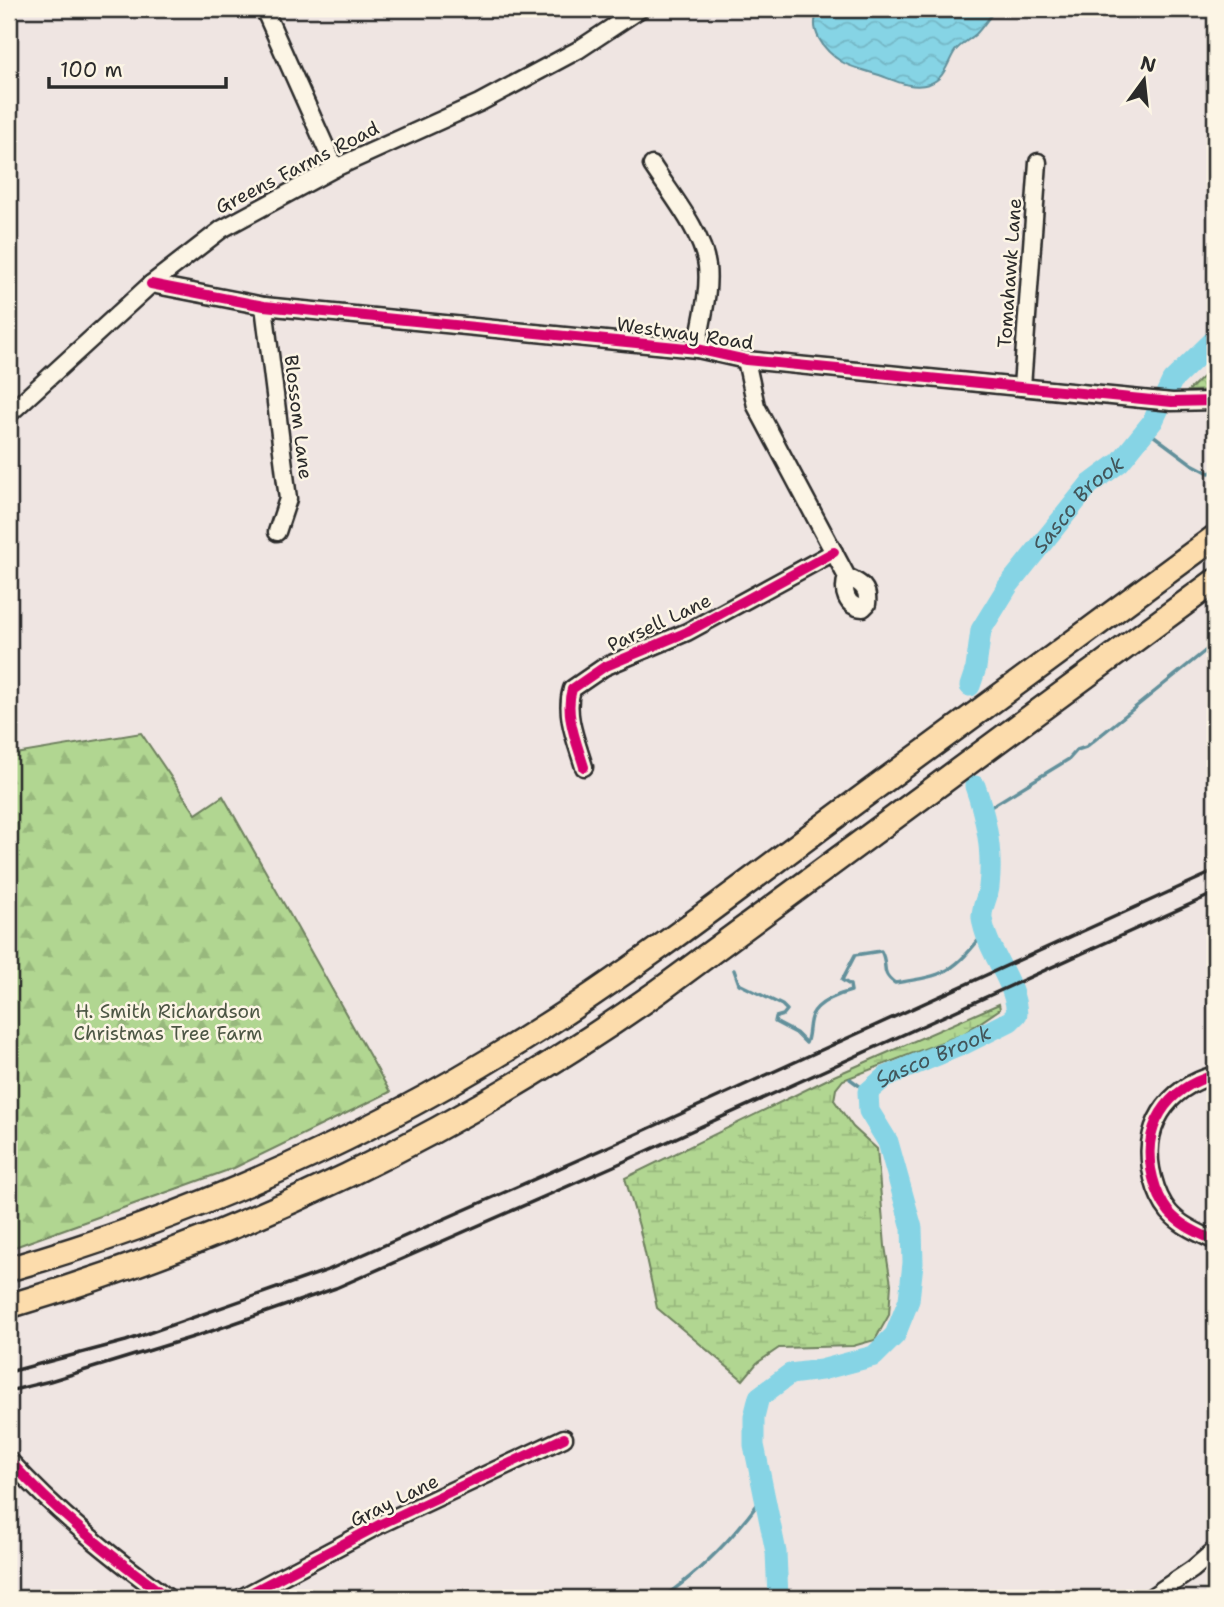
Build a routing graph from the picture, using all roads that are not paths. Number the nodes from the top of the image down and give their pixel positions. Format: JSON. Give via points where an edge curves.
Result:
{"nodes":[{"id":1,"x":264,"y":9,"type":"edge"},
{"id":2,"x":640,"y":9,"type":"edge"},
{"id":3,"x":1038,"y":162,"type":"dead end"},
{"id":4,"x":652,"y":164,"type":"dead end"},
{"id":5,"x":335,"y":168,"type":"junction"},
{"id":6,"x":151,"y":284,"type":"junction"},
{"id":7,"x":264,"y":306,"type":"junction"},
{"id":8,"x":697,"y":349,"type":"junction"},
{"id":9,"x":746,"y":360,"type":"junction"},
{"id":10,"x":1022,"y":387,"type":"junction"},
{"id":11,"x":1215,"y":401,"type":"edge"},
{"id":12,"x":9,"y":414,"type":"edge"},
{"id":13,"x":277,"y":532,"type":"dead end"},
{"id":14,"x":1215,"y":537,"type":"edge"},
{"id":15,"x":834,"y":552,"type":"junction"},
{"id":16,"x":847,"y":577,"type":"dead end"},
{"id":17,"x":1215,"y":581,"type":"edge"},
{"id":18,"x":584,"y":767,"type":"dead end"},
{"id":19,"x":1215,"y":1075,"type":"edge"},
{"id":20,"x":1215,"y":1241,"type":"edge"},
{"id":21,"x":9,"y":1269,"type":"edge"},
{"id":22,"x":9,"y":1306,"type":"edge"},
{"id":23,"x":564,"y":1438,"type":"dead end"},
{"id":24,"x":9,"y":1460,"type":"edge"},
{"id":25,"x":1215,"y":1550,"type":"edge"},
{"id":26,"x":168,"y":1598,"type":"edge"},
{"id":27,"x":241,"y":1598,"type":"edge"},
{"id":28,"x":1150,"y":1598,"type":"edge"}],
"edges":[{"from":1,"to":5,"type":"street"},
{"from":2,"to":5,"type":"street","name":"Greens Farms Road","via":[[578,50],[479,103]]},
{"from":3,"to":10,"type":"street","name":"Tomahawk Lane"},
{"from":4,"to":8,"type":"street","via":[[696,234],[707,265]]},
{"from":5,"to":6,"type":"street","name":"Greens Farms Road","via":[[222,229]]},
{"from":6,"to":7,"type":"street","name":"Westway Road"},
{"from":6,"to":12,"type":"street","name":"Greens Farms Road"},
{"from":7,"to":8,"type":"street","name":"Westway Road"},
{"from":7,"to":13,"type":"street","name":"Blossom Lane","via":[[288,499]]},
{"from":8,"to":9,"type":"street","name":"Westway Road"},
{"from":9,"to":10,"type":"street","name":"Westway Road"},
{"from":9,"to":15,"type":"street","via":[[756,406]]},
{"from":10,"to":11,"type":"street","name":"Westway Road","via":[[1172,402]]},
{"from":14,"to":21,"type":"highway","via":[[646,957],[503,1052],[391,1115],[275,1171],[156,1220]]},
{"from":15,"to":16,"type":"street"},
{"from":15,"to":18,"type":"street","name":"Parsell Lane","via":[[687,632],[604,667],[572,689],[568,701]]},
{"from":17,"to":22,"type":"highway","via":[[659,992],[525,1080],[404,1149],[288,1205],[128,1268]]},
{"from":19,"to":20,"type":"street","via":[[1188,1084],[1165,1107],[1156,1119],[1148,1159],[1167,1209]]},
{"from":23,"to":27,"type":"street","name":"Gray Lane","via":[[381,1524]]},
{"from":24,"to":26,"type":"street","via":[[100,1548]]},
{"from":25,"to":28,"type":"street"}]}
